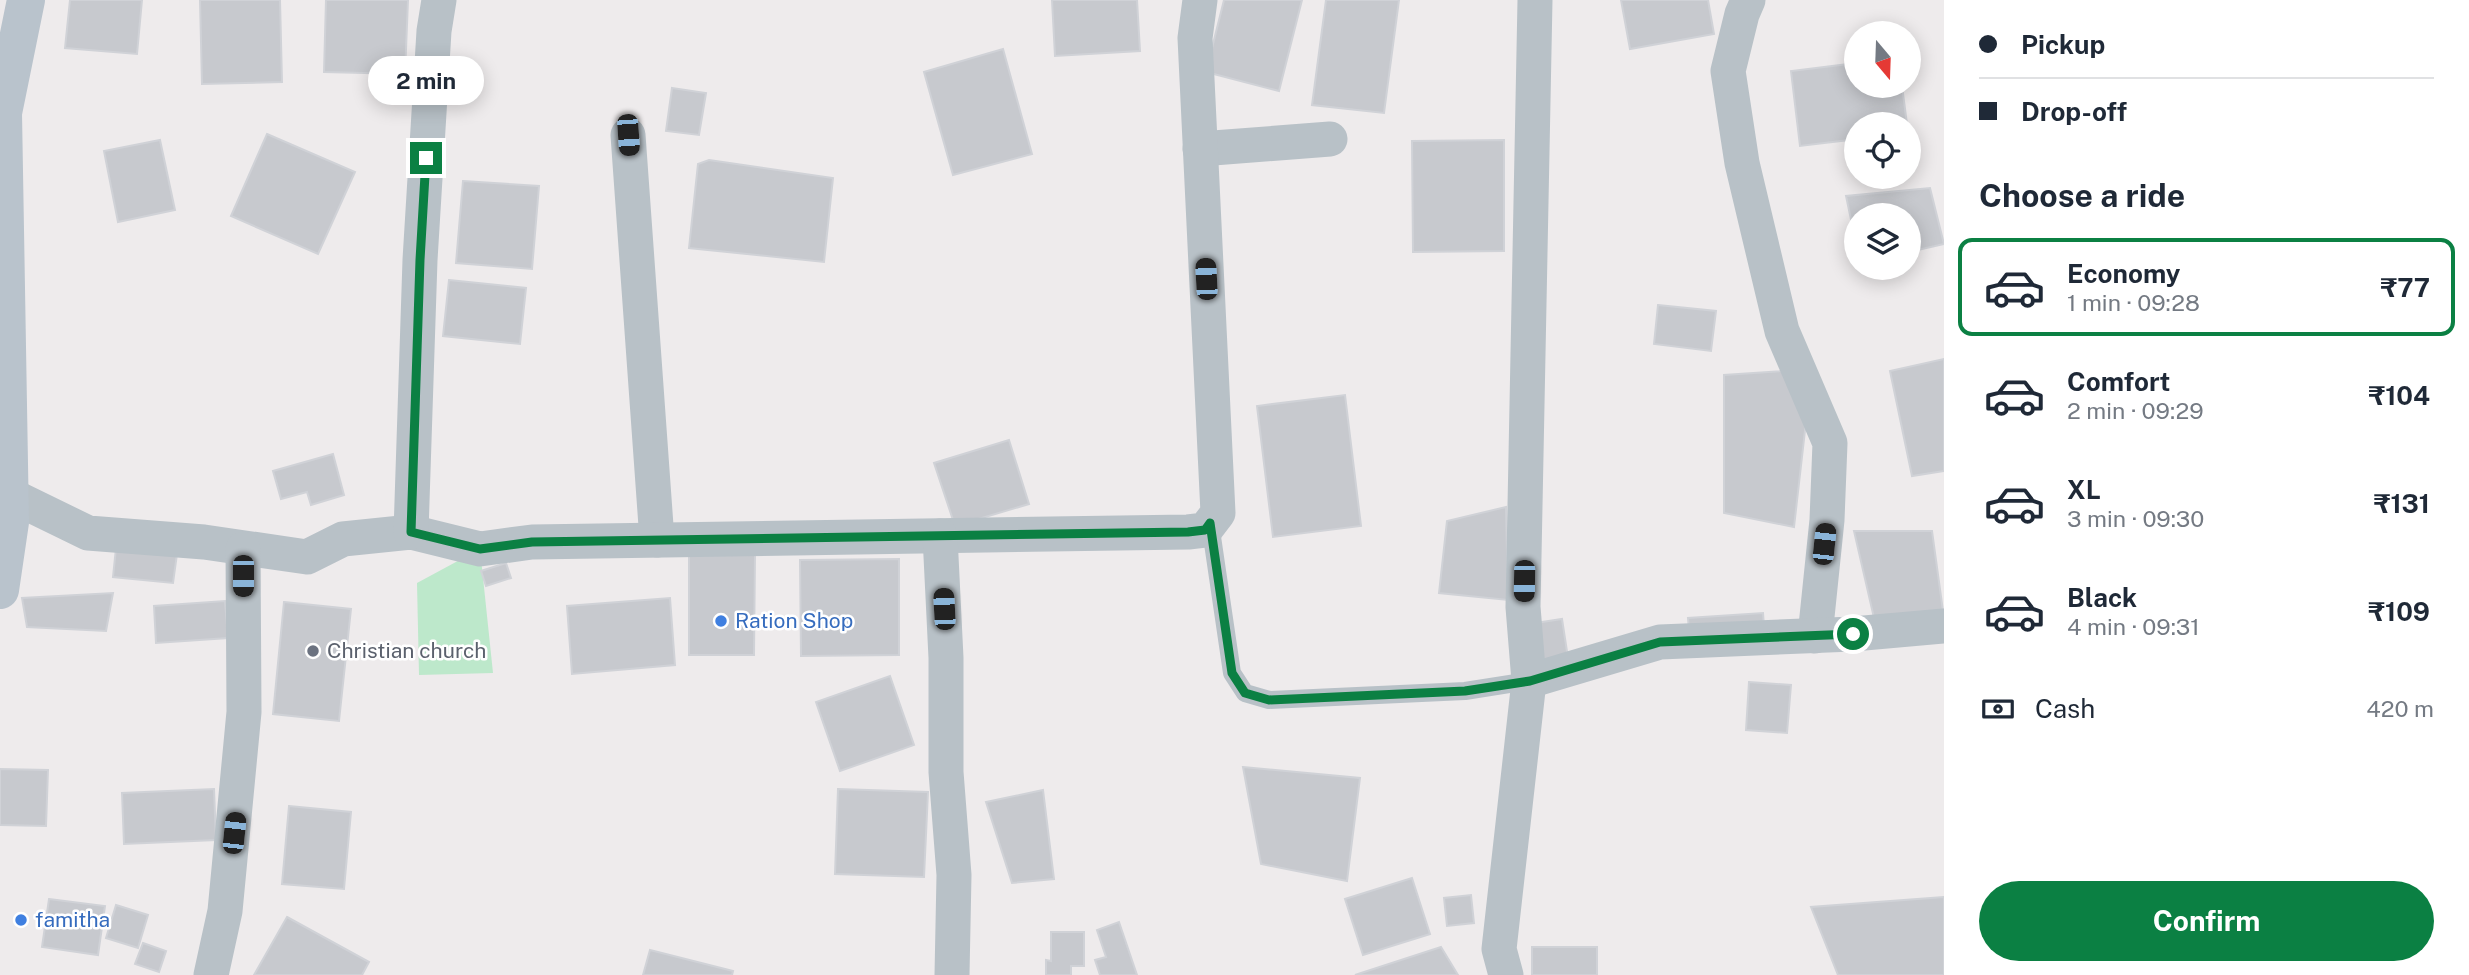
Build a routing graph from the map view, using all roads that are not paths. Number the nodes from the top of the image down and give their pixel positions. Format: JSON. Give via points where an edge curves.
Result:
{"nodes":[{"id":1,"x":26,"y":0,"type":"edge"},
{"id":2,"x":439,"y":0,"type":"edge"},
{"id":3,"x":1200,"y":0,"type":"edge"},
{"id":4,"x":1535,"y":0,"type":"edge"},
{"id":5,"x":1748,"y":0,"type":"edge"},
{"id":6,"x":628,"y":135,"type":"dead end"},
{"id":7,"x":1330,"y":139,"type":"dead end"},
{"id":8,"x":1200,"y":149,"type":"junction"},
{"id":9,"x":4,"y":494,"type":"edge"},
{"id":10,"x":1210,"y":523,"type":"junction"},
{"id":11,"x":411,"y":532,"type":"junction"},
{"id":12,"x":940,"y":536,"type":"junction"},
{"id":13,"x":657,"y":540,"type":"junction"},
{"id":14,"x":243,"y":549,"type":"junction"},
{"id":15,"x":0,"y":590,"type":"edge"},
{"id":16,"x":1944,"y":626,"type":"edge"},
{"id":17,"x":1815,"y":636,"type":"junction"},
{"id":18,"x":1530,"y":681,"type":"junction"},
{"id":19,"x":211,"y":975,"type":"edge"},
{"id":20,"x":952,"y":975,"type":"edge"},
{"id":21,"x":1506,"y":975,"type":"edge"}],
"edges":[{"from":1,"to":9,"type":"street","via":[[3,113]]},
{"from":2,"to":11,"type":"street","via":[[433,31],[420,246]]},
{"from":3,"to":8,"type":"street","via":[[1195,38]]},
{"from":4,"to":18,"type":"street","via":[[1523,607]]},
{"from":5,"to":17,"type":"street","via":[[1728,71],[1742,163],[1782,331],[1830,443]]},
{"from":6,"to":13,"type":"street"},
{"from":7,"to":8,"type":"street"},
{"from":8,"to":10,"type":"street","via":[[1218,513]]},
{"from":9,"to":14,"type":"street","via":[[88,533],[204,541]]},
{"from":9,"to":15,"type":"street","via":[[10,522]]},
{"from":10,"to":12,"type":"street","via":[[1205,530],[1188,532]]},
{"from":10,"to":18,"type":"lane","via":[[1232,673],[1245,693],[1282,700],[1465,691]]},
{"from":11,"to":13,"type":"street","via":[[480,549],[532,542]]},
{"from":11,"to":14,"type":"street","via":[[343,539],[307,557]]},
{"from":12,"to":13,"type":"street"},
{"from":12,"to":20,"type":"street","via":[[946,772],[954,875]]},
{"from":14,"to":19,"type":"street","via":[[244,712],[225,911]]},
{"from":16,"to":17,"type":"street"},
{"from":17,"to":18,"type":"street","via":[[1660,642]]},
{"from":18,"to":21,"type":"street","via":[[1499,949]]}]}
